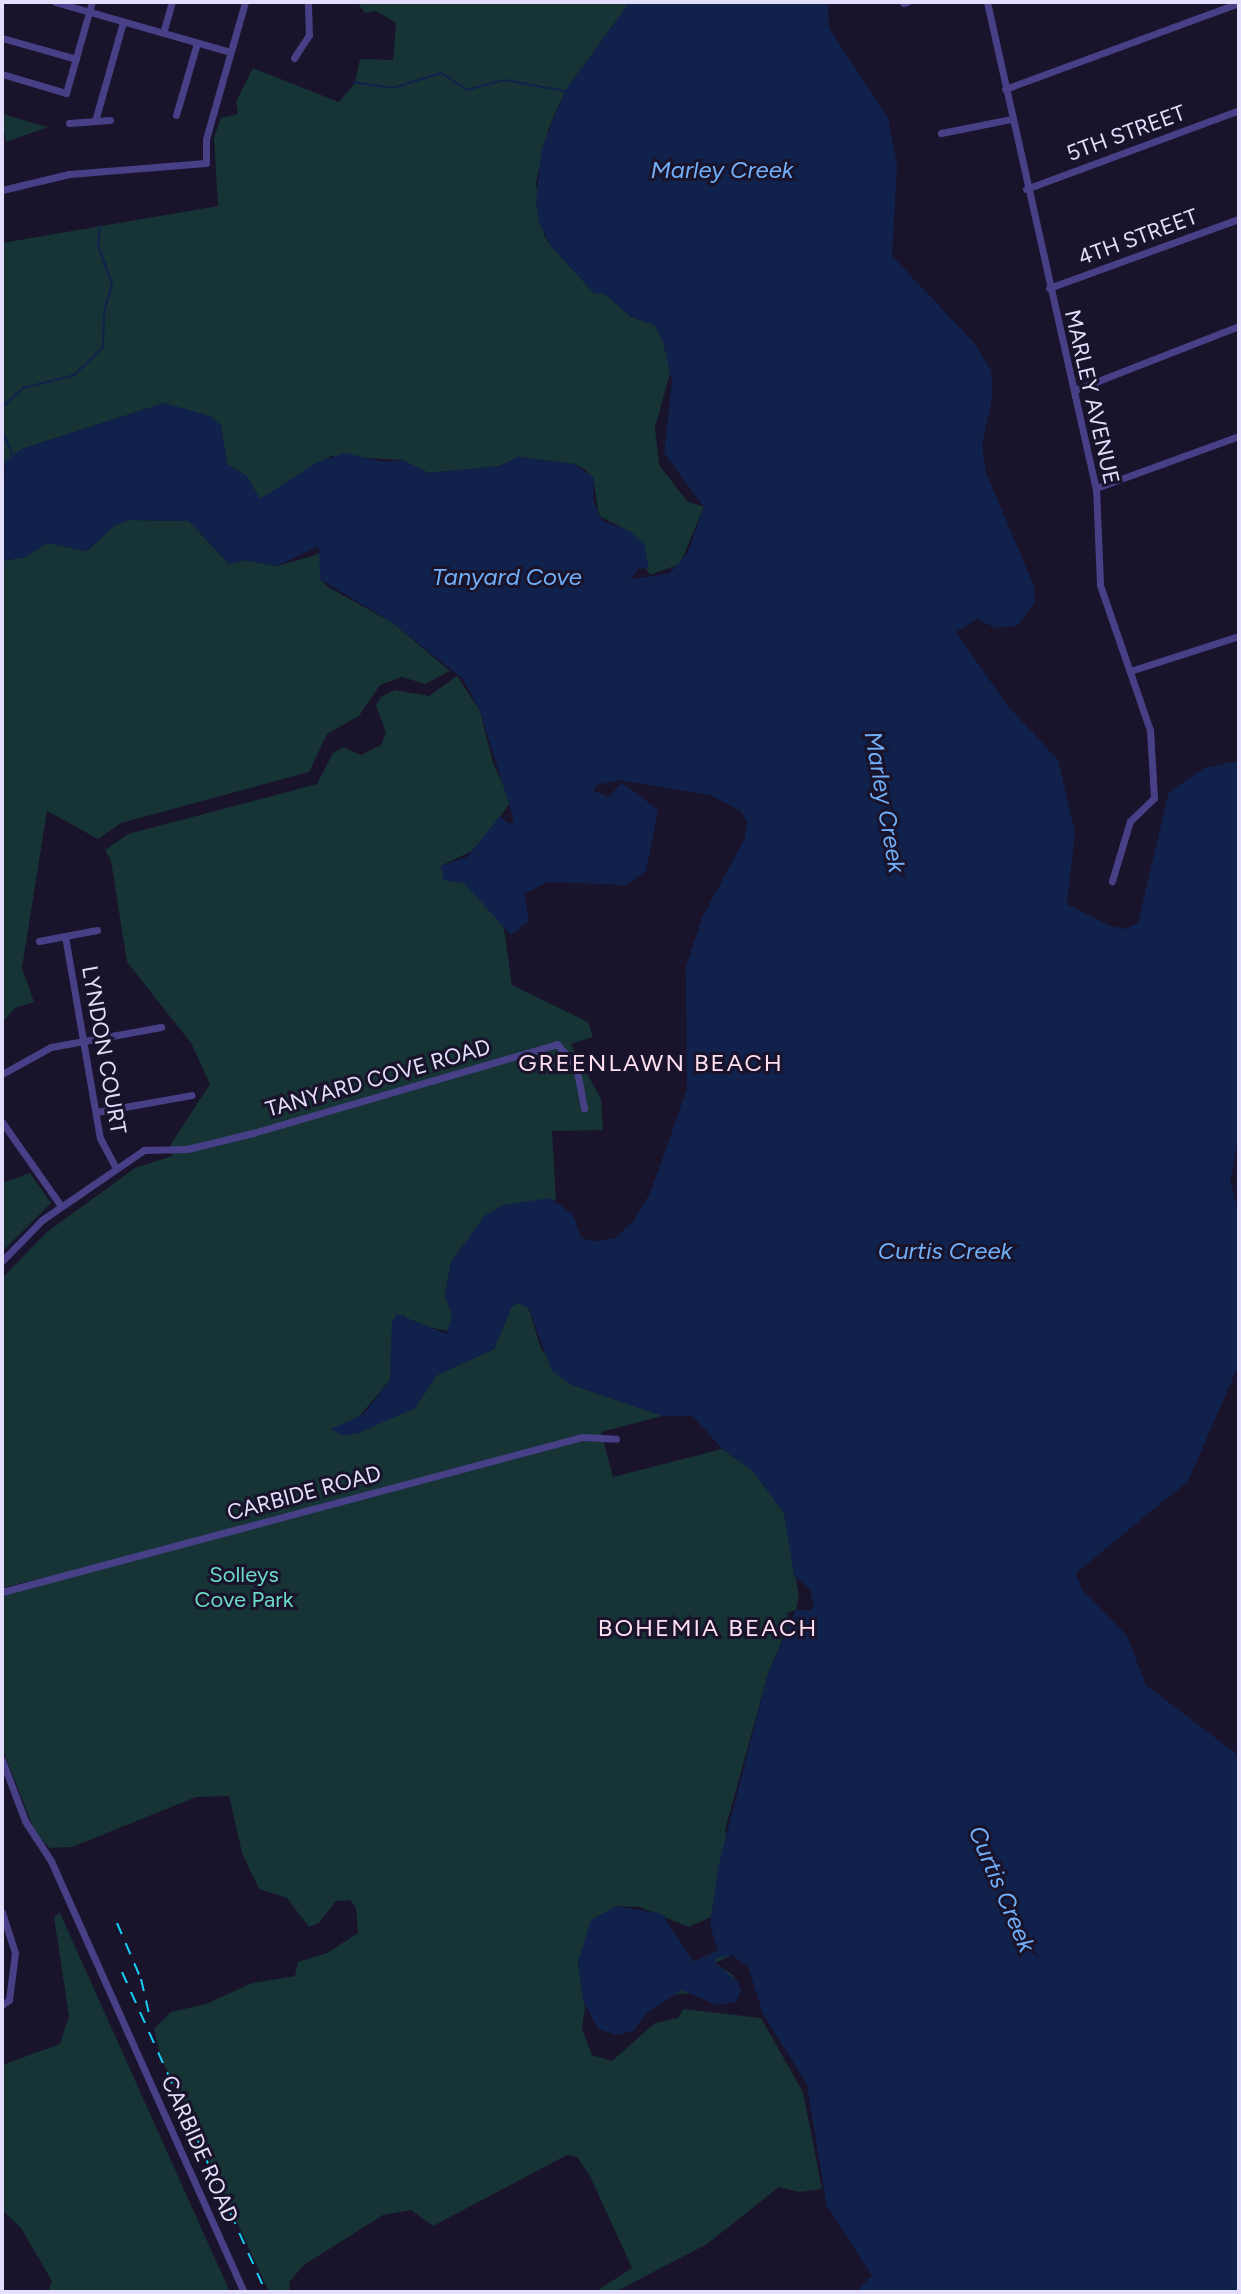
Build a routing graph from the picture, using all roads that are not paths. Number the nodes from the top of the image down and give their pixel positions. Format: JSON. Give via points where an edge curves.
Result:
{"nodes":[{"id":1,"x":55,"y":2,"type":"edge"},
{"id":2,"x":92,"y":2,"type":"edge"},
{"id":3,"x":172,"y":2,"type":"edge"},
{"id":4,"x":245,"y":2,"type":"edge"},
{"id":5,"x":308,"y":2,"type":"edge"},
{"id":6,"x":987,"y":2,"type":"edge"},
{"id":7,"x":1239,"y":3,"type":"edge"},
{"id":8,"x":89,"y":12,"type":"junction"},
{"id":9,"x":123,"y":22,"type":"junction"},
{"id":10,"x":163,"y":33,"type":"junction"},
{"id":11,"x":2,"y":38,"type":"edge"},
{"id":12,"x":197,"y":43,"type":"junction"},
{"id":13,"x":230,"y":52,"type":"junction"},
{"id":14,"x":294,"y":58,"type":"dead end"},
{"id":15,"x":76,"y":59,"type":"junction"},
{"id":16,"x":2,"y":74,"type":"edge"},
{"id":17,"x":1005,"y":89,"type":"junction"},
{"id":18,"x":1239,"y":110,"type":"edge"},
{"id":19,"x":176,"y":115,"type":"dead end"},
{"id":20,"x":1011,"y":119,"type":"junction"},
{"id":21,"x":110,"y":120,"type":"dead end"},
{"id":22,"x":95,"y":121,"type":"junction"},
{"id":23,"x":69,"y":123,"type":"dead end"},
{"id":24,"x":941,"y":133,"type":"dead end"},
{"id":25,"x":1026,"y":189,"type":"junction"},
{"id":26,"x":2,"y":190,"type":"edge"},
{"id":27,"x":1239,"y":219,"type":"edge"},
{"id":28,"x":1049,"y":288,"type":"junction"},
{"id":29,"x":1239,"y":326,"type":"edge"},
{"id":30,"x":1075,"y":390,"type":"junction"},
{"id":31,"x":1239,"y":436,"type":"edge"},
{"id":32,"x":1096,"y":488,"type":"junction"},
{"id":33,"x":1239,"y":636,"type":"edge"},
{"id":34,"x":1130,"y":671,"type":"junction"},
{"id":35,"x":1112,"y":881,"type":"dead end"},
{"id":36,"x":97,"y":930,"type":"dead end"},
{"id":37,"x":65,"y":936,"type":"junction"},
{"id":38,"x":39,"y":941,"type":"dead end"},
{"id":39,"x":161,"y":1027,"type":"dead end"},
{"id":40,"x":83,"y":1041,"type":"junction"},
{"id":41,"x":2,"y":1074,"type":"edge"},
{"id":42,"x":192,"y":1095,"type":"dead end"},
{"id":43,"x":584,"y":1108,"type":"dead end"},
{"id":44,"x":96,"y":1112,"type":"junction"},
{"id":45,"x":2,"y":1122,"type":"edge"},
{"id":46,"x":116,"y":1168,"type":"junction"},
{"id":47,"x":61,"y":1206,"type":"junction"},
{"id":48,"x":2,"y":1261,"type":"edge"},
{"id":49,"x":616,"y":1439,"type":"dead end"},
{"id":50,"x":2,"y":1592,"type":"edge"},
{"id":51,"x":2,"y":1760,"type":"edge"},
{"id":52,"x":2,"y":1912,"type":"edge"},
{"id":53,"x":6,"y":2003,"type":"edge"},
{"id":54,"x":244,"y":2292,"type":"edge"}],
"edges":[{"from":1,"to":8,"type":"street"},
{"from":2,"to":8,"type":"street"},
{"from":3,"to":10,"type":"street"},
{"from":4,"to":13,"type":"street"},
{"from":5,"to":14,"type":"street","via":[[309,35]]},
{"from":6,"to":17,"type":"street","name":"MARLEY AVENUE"},
{"from":7,"to":17,"type":"street"},
{"from":8,"to":9,"type":"street"},
{"from":8,"to":15,"type":"street"},
{"from":9,"to":10,"type":"street"},
{"from":9,"to":22,"type":"street"},
{"from":10,"to":12,"type":"street"},
{"from":11,"to":15,"type":"street"},
{"from":12,"to":13,"type":"street"},
{"from":12,"to":19,"type":"street"},
{"from":13,"to":26,"type":"street","via":[[206,139],[206,163],[69,174]]},
{"from":15,"to":16,"type":"street","via":[[66,93]]},
{"from":17,"to":20,"type":"street","name":"MARLEY AVENUE"},
{"from":18,"to":25,"type":"street","name":"5TH STREET"},
{"from":20,"to":24,"type":"street"},
{"from":20,"to":25,"type":"street","name":"MARLEY AVENUE"},
{"from":21,"to":22,"type":"street"},
{"from":22,"to":23,"type":"street"},
{"from":25,"to":28,"type":"street","name":"MARLEY AVENUE"},
{"from":27,"to":28,"type":"street","name":"4TH STREET"},
{"from":28,"to":30,"type":"street","name":"MARLEY AVENUE"},
{"from":29,"to":30,"type":"street"},
{"from":30,"to":32,"type":"street","name":"MARLEY AVENUE"},
{"from":31,"to":32,"type":"street"},
{"from":32,"to":34,"type":"street","name":"MARLEY AVENUE","via":[[1098,574]]},
{"from":33,"to":34,"type":"street"},
{"from":34,"to":35,"type":"street","name":"MARLEY AVENUE","via":[[1150,730],[1154,798],[1130,821]]},
{"from":36,"to":37,"type":"street"},
{"from":37,"to":38,"type":"street"},
{"from":37,"to":40,"type":"street","name":"LYNDON COURT"},
{"from":39,"to":40,"type":"street"},
{"from":40,"to":41,"type":"street","via":[[40,1050]]},
{"from":40,"to":44,"type":"street","name":"LYNDON COURT"},
{"from":42,"to":44,"type":"street"},
{"from":43,"to":46,"type":"street","name":"TANYARD COVE ROAD","via":[[576,1066],[557,1044],[253,1133],[187,1149],[138,1153]]},
{"from":44,"to":46,"type":"street","name":"LYNDON COURT","via":[[103,1148]]},
{"from":45,"to":47,"type":"street"},
{"from":46,"to":47,"type":"street"},
{"from":47,"to":48,"type":"street"},
{"from":49,"to":50,"type":"street","name":"CARBIDE ROAD","via":[[582,1437]]},
{"from":51,"to":54,"type":"street","name":"CARBIDE ROAD","via":[[25,1821],[51,1861]]},
{"from":52,"to":53,"type":"street","via":[[15,1953]]}]}
